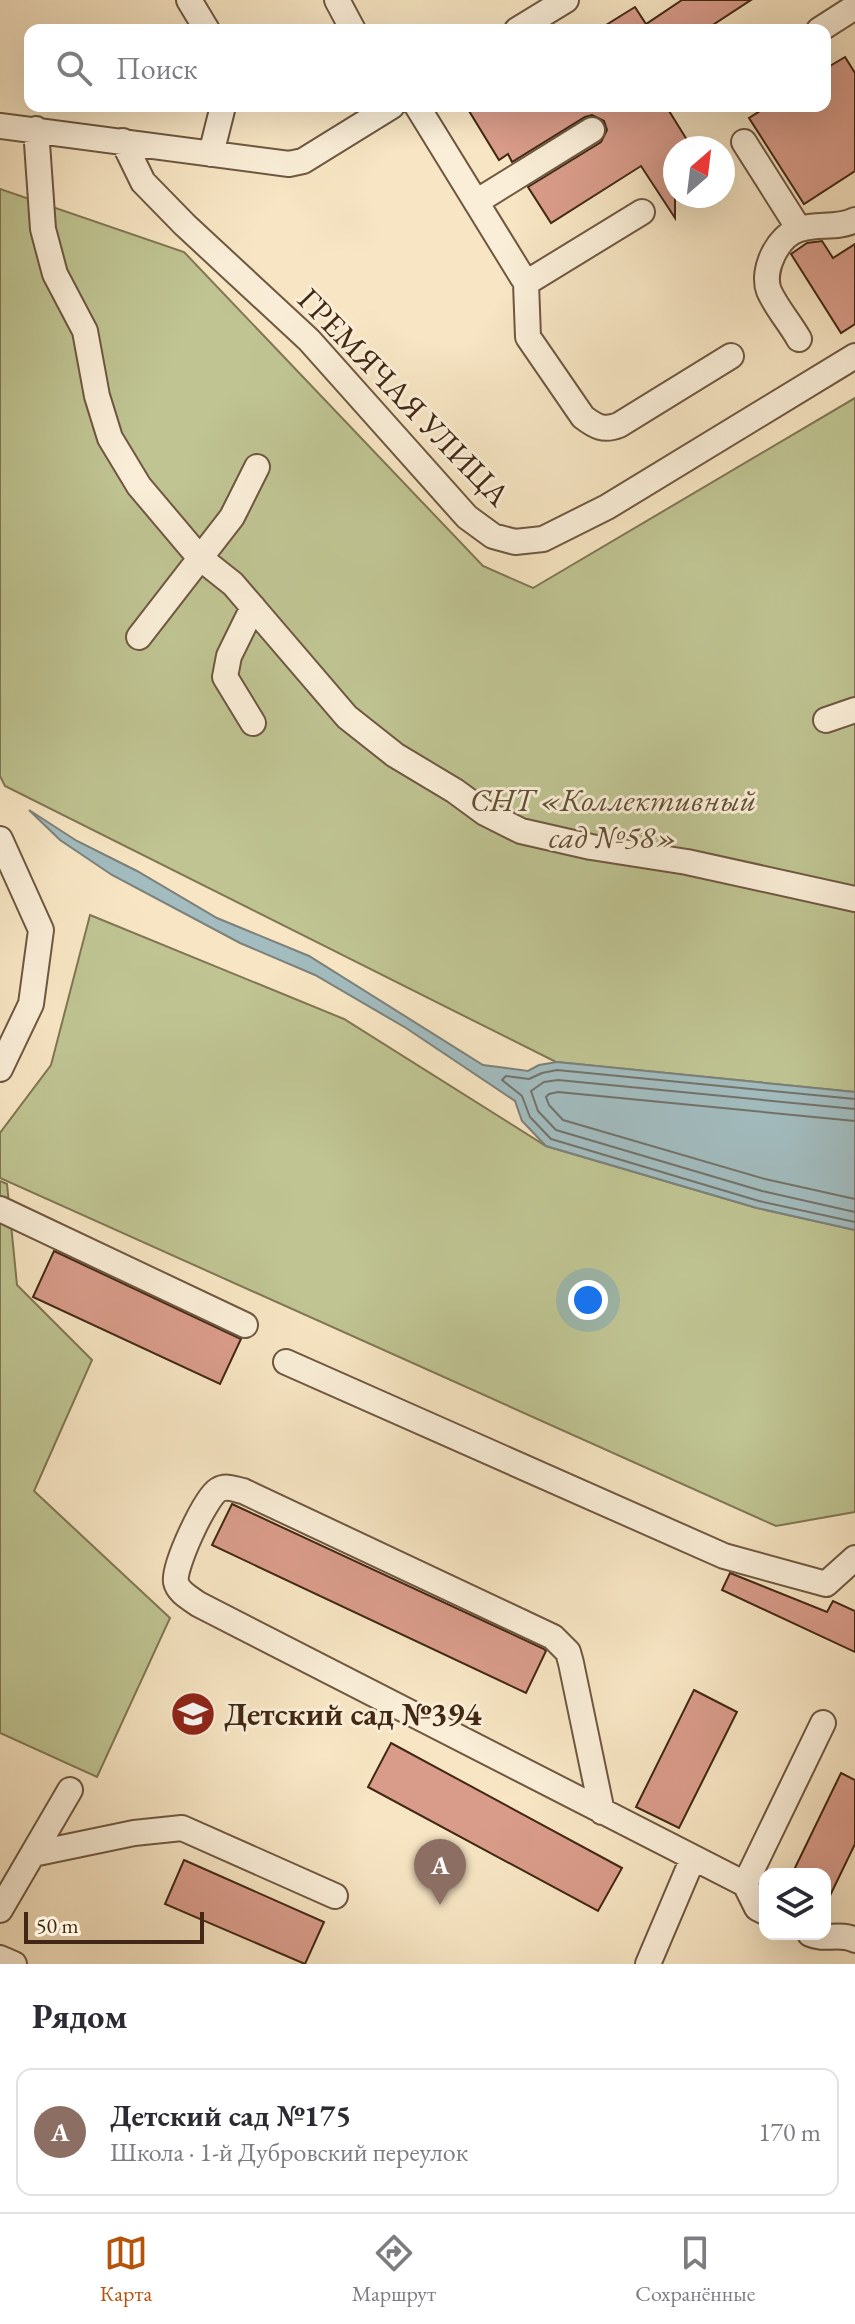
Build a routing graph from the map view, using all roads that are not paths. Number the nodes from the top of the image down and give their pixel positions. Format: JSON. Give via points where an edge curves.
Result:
{"nodes":[{"id":1,"x":189,"y":0,"type":"edge"},
{"id":2,"x":337,"y":0,"type":"edge"},
{"id":3,"x":566,"y":0,"type":"edge"},
{"id":4,"x":855,"y":7,"type":"edge"},
{"id":5,"x":203,"y":24,"type":"edge"},
{"id":6,"x":350,"y":24,"type":"edge"},
{"id":7,"x":527,"y":24,"type":"edge"},
{"id":8,"x":828,"y":24,"type":"edge"},
{"id":9,"x":222,"y":112,"type":"edge"},
{"id":10,"x":382,"y":112,"type":"edge"},
{"id":11,"x":421,"y":112,"type":"edge"},
{"id":12,"x":0,"y":126,"type":"edge"},
{"id":13,"x":36,"y":129,"type":"junction"},
{"id":14,"x":592,"y":130,"type":"dead end"},
{"id":15,"x":123,"y":141,"type":"junction"},
{"id":16,"x":744,"y":142,"type":"dead end"},
{"id":17,"x":218,"y":155,"type":"junction"},
{"id":18,"x":476,"y":202,"type":"junction"},
{"id":19,"x":642,"y":212,"type":"dead end"},
{"id":20,"x":855,"y":220,"type":"edge"},
{"id":21,"x":799,"y":229,"type":"junction"},
{"id":22,"x":526,"y":283,"type":"junction"},
{"id":23,"x":799,"y":339,"type":"dead end"},
{"id":24,"x":731,"y":356,"type":"dead end"},
{"id":25,"x":855,"y":356,"type":"edge"},
{"id":26,"x":257,"y":467,"type":"dead end"},
{"id":27,"x":199,"y":557,"type":"junction"},
{"id":28,"x":253,"y":607,"type":"junction"},
{"id":29,"x":139,"y":637,"type":"dead end"},
{"id":30,"x":855,"y":710,"type":"edge"},
{"id":31,"x":826,"y":720,"type":"dead end"},
{"id":32,"x":253,"y":723,"type":"dead end"},
{"id":33,"x":0,"y":839,"type":"edge"},
{"id":34,"x":855,"y":899,"type":"edge"},
{"id":35,"x":0,"y":1069,"type":"edge"},
{"id":36,"x":0,"y":1209,"type":"edge"},
{"id":37,"x":245,"y":1325,"type":"dead end"},
{"id":38,"x":286,"y":1362,"type":"dead end"},
{"id":39,"x":855,"y":1558,"type":"edge"},
{"id":40,"x":823,"y":1723,"type":"dead end"},
{"id":41,"x":70,"y":1790,"type":"dead end"},
{"id":42,"x":602,"y":1812,"type":"junction"},
{"id":43,"x":33,"y":1854,"type":"junction"},
{"id":44,"x":693,"y":1858,"type":"junction"},
{"id":45,"x":745,"y":1884,"type":"junction"},
{"id":46,"x":335,"y":1896,"type":"dead end"},
{"id":47,"x":759,"y":1909,"type":"edge"},
{"id":48,"x":0,"y":1910,"type":"edge"},
{"id":49,"x":852,"y":1930,"type":"edge"},
{"id":50,"x":831,"y":1935,"type":"edge"},
{"id":51,"x":0,"y":1958,"type":"edge"},
{"id":52,"x":14,"y":1964,"type":"edge"},
{"id":53,"x":648,"y":1964,"type":"edge"}],
"edges":[{"from":1,"to":5,"type":"street"},
{"from":2,"to":6,"type":"street"},
{"from":3,"to":7,"type":"street"},
{"from":4,"to":8,"type":"street"},
{"from":9,"to":17,"type":"street"},
{"from":10,"to":17,"type":"street","via":[[303,161]]},
{"from":11,"to":18,"type":"street"},
{"from":12,"to":13,"type":"street"},
{"from":13,"to":15,"type":"street"},
{"from":13,"to":27,"type":"street","via":[[43,229],[55,274],[85,331],[110,438],[139,486]]},
{"from":14,"to":18,"type":"street"},
{"from":15,"to":17,"type":"street"},
{"from":15,"to":25,"type":"street","name":"ГРЕМЯЧАЯ УЛИЦА","via":[[143,182],[309,340],[467,517],[493,536],[515,542],[543,539],[607,507]]},
{"from":16,"to":21,"type":"street"},
{"from":18,"to":22,"type":"street"},
{"from":19,"to":22,"type":"street"},
{"from":20,"to":21,"type":"street"},
{"from":21,"to":23,"type":"street","via":[[777,245],[767,281]]},
{"from":22,"to":24,"type":"street","via":[[528,337],[583,417],[595,426],[619,425]]},
{"from":26,"to":27,"type":"street","via":[[232,517]]},
{"from":27,"to":28,"type":"street"},
{"from":27,"to":29,"type":"street"},
{"from":28,"to":32,"type":"street","via":[[229,656],[225,677]]},
{"from":28,"to":34,"type":"street","via":[[347,717],[395,755],[521,831]]},
{"from":30,"to":31,"type":"street"},
{"from":33,"to":35,"type":"street","via":[[41,930],[31,1004]]},
{"from":36,"to":37,"type":"street"},
{"from":38,"to":39,"type":"street","via":[[724,1556],[826,1584]]},
{"from":40,"to":45,"type":"street"},
{"from":41,"to":43,"type":"street"},
{"from":42,"to":42,"type":"street","via":[[183,1594],[176,1582],[178,1565],[215,1491],[243,1491],[562,1643],[571,1663]]},
{"from":42,"to":44,"type":"street"},
{"from":43,"to":46,"type":"street","via":[[182,1828]]},
{"from":43,"to":48,"type":"street"},
{"from":44,"to":45,"type":"street"},
{"from":44,"to":53,"type":"street"},
{"from":45,"to":47,"type":"street"},
{"from":49,"to":50,"type":"street"},
{"from":51,"to":52,"type":"street"}]}
